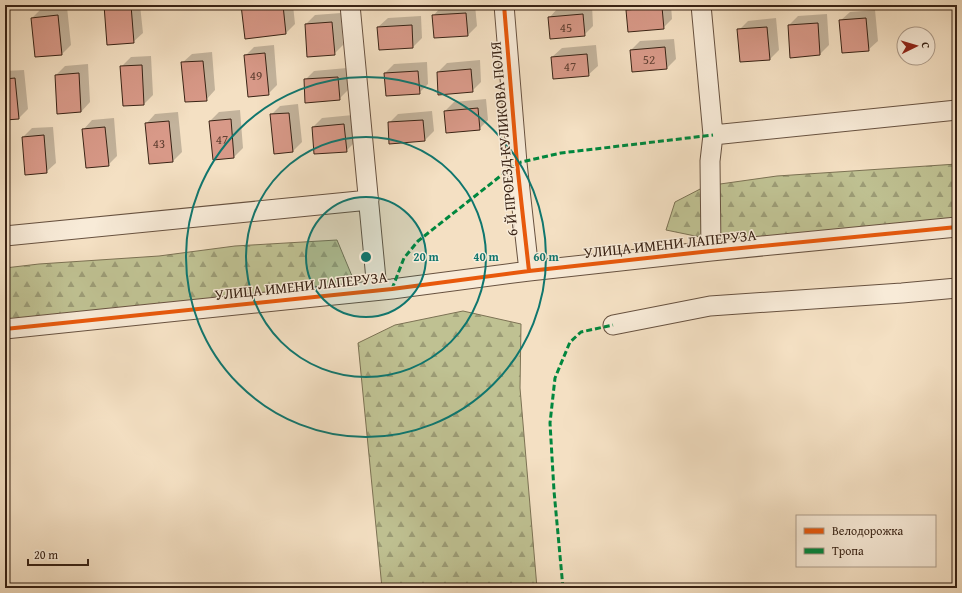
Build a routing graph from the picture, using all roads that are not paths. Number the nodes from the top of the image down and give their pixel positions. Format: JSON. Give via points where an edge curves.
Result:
{"nodes":[{"id":1,"x":350,"y":5,"type":"edge"},
{"id":2,"x":504,"y":5,"type":"edge"},
{"id":3,"x":701,"y":5,"type":"edge"},
{"id":4,"x":957,"y":110,"type":"edge"},
{"id":5,"x":713,"y":135,"type":"junction"},
{"id":6,"x":369,"y":200,"type":"junction"},
{"id":7,"x":957,"y":227,"type":"edge"},
{"id":8,"x":5,"y":236,"type":"edge"},
{"id":9,"x":711,"y":252,"type":"junction"},
{"id":10,"x":529,"y":271,"type":"junction"},
{"id":11,"x":957,"y":288,"type":"edge"},
{"id":12,"x":377,"y":290,"type":"junction"},
{"id":13,"x":613,"y":325,"type":"dead end"},
{"id":14,"x":5,"y":329,"type":"edge"}],
"edges":[{"from":1,"to":6,"type":"street"},
{"from":2,"to":10,"type":"street","name":"6-Й ПРОЕЗД КУЛИКОВА ПОЛЯ"},
{"from":3,"to":5,"type":"street"},
{"from":4,"to":5,"type":"street"},
{"from":5,"to":9,"type":"street","via":[[710,161]]},
{"from":6,"to":8,"type":"street"},
{"from":6,"to":12,"type":"street"},
{"from":7,"to":9,"type":"street","name":"УЛИЦА ИМЕНИ ЛАПЕРУЗА"},
{"from":9,"to":10,"type":"street","name":"УЛИЦА ИМЕНИ ЛАПЕРУЗА"},
{"from":10,"to":12,"type":"street","name":"УЛИЦА ИМЕНИ ЛАПЕРУЗА"},
{"from":11,"to":13,"type":"street","via":[[710,306]]},
{"from":12,"to":14,"type":"street","name":"УЛИЦА ИМЕНИ ЛАПЕРУЗА"}]}
